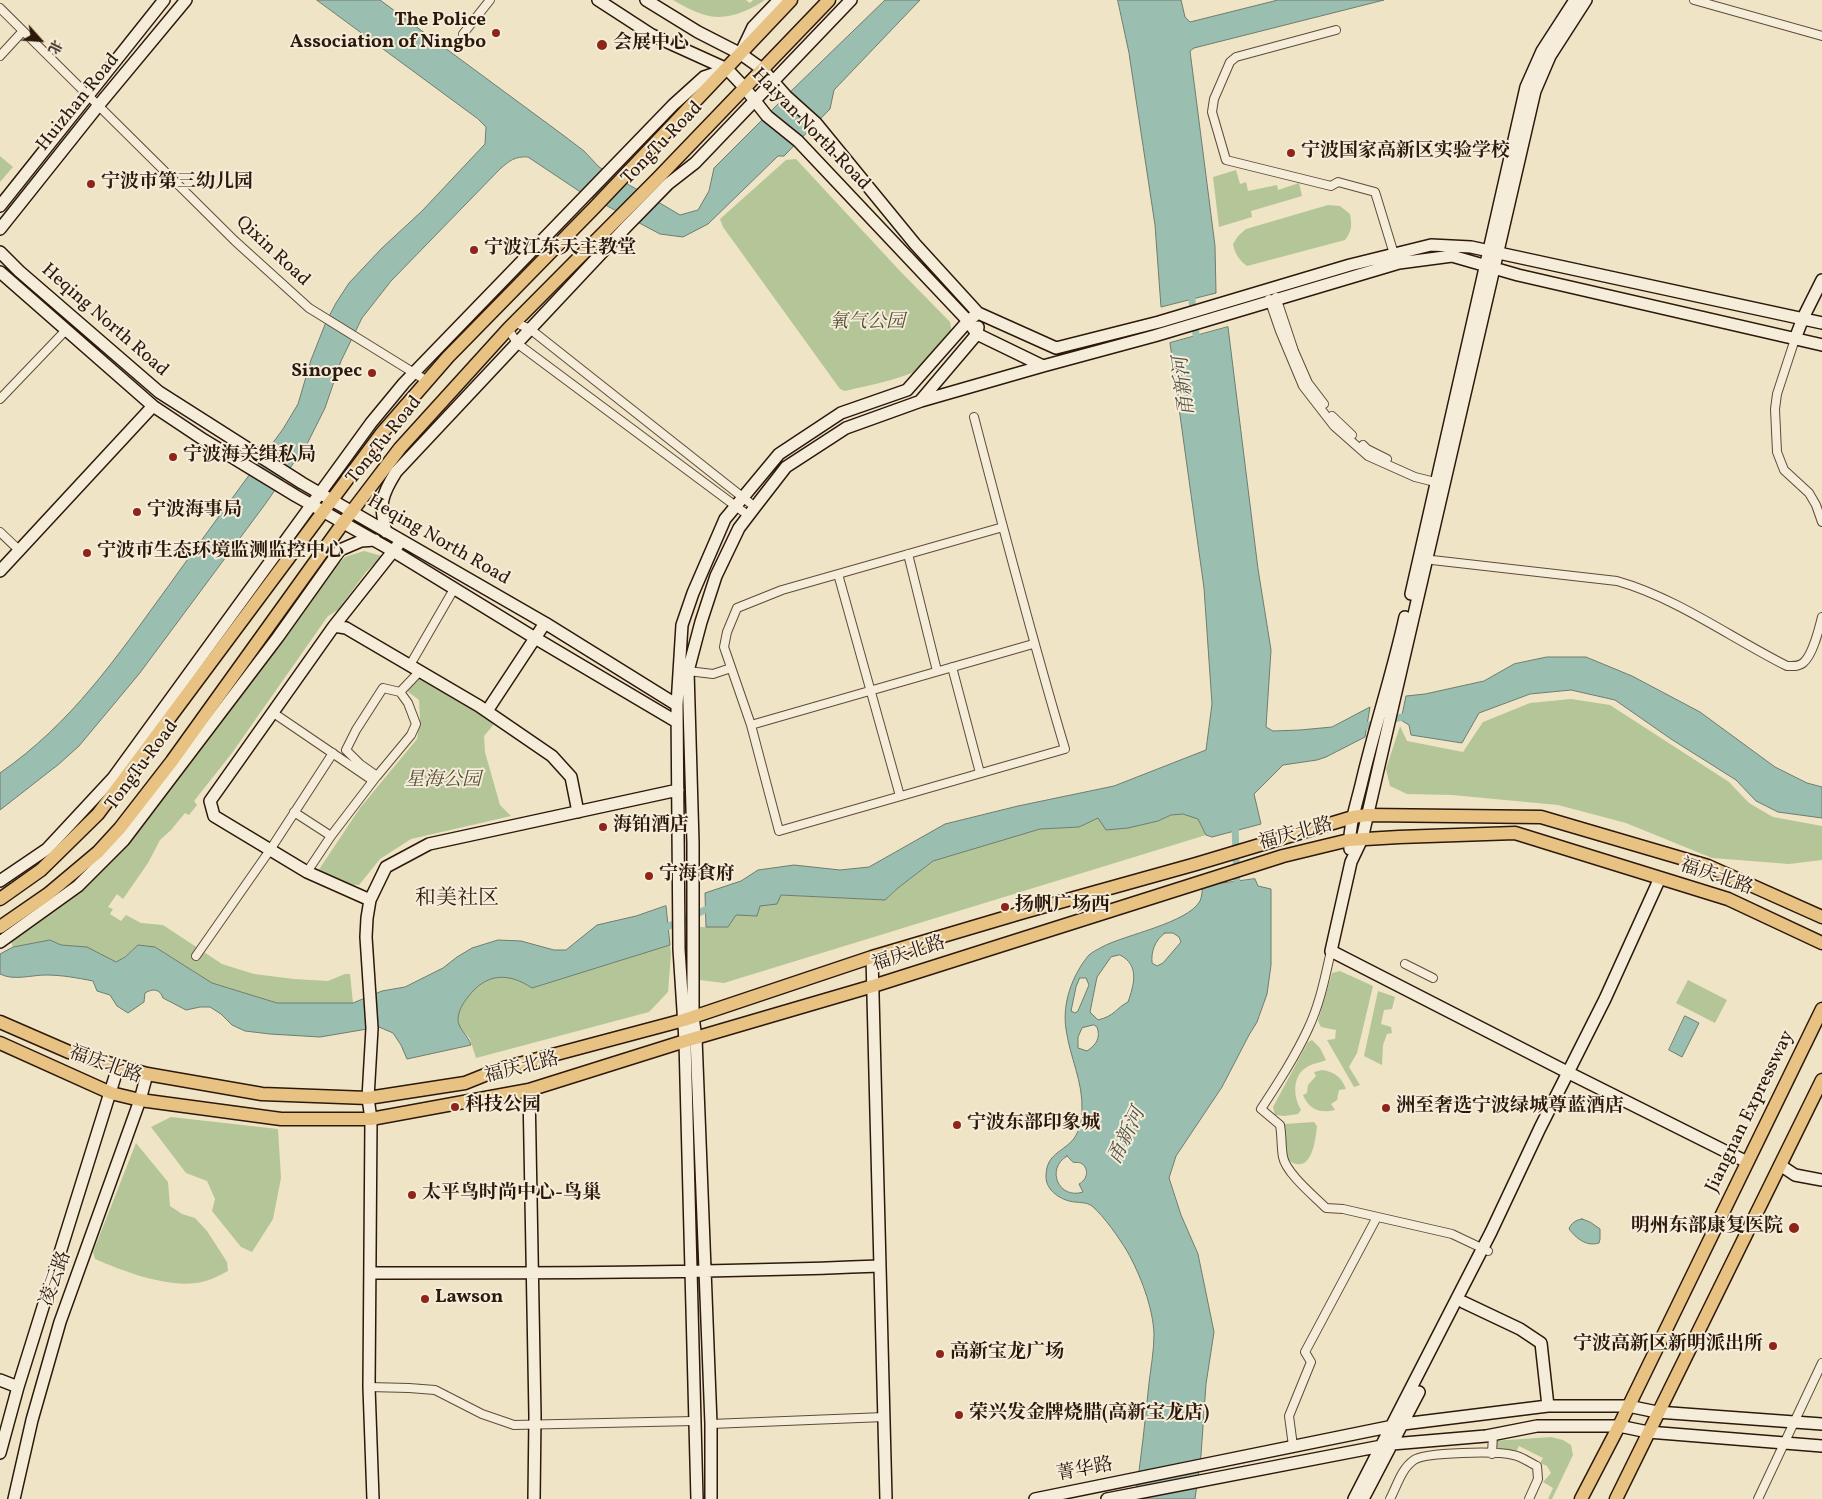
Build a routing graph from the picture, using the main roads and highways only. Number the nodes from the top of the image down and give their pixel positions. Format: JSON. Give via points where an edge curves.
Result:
{"nodes":[{"id":1,"x":164,"y":0,"type":"edge"},
{"id":2,"x":186,"y":0,"type":"edge"},
{"id":3,"x":598,"y":0,"type":"edge"},
{"id":4,"x":646,"y":0,"type":"edge"},
{"id":5,"x":779,"y":0,"type":"edge"},
{"id":6,"x":791,"y":0,"type":"edge"},
{"id":7,"x":829,"y":0,"type":"edge"},
{"id":8,"x":851,"y":0,"type":"edge"},
{"id":9,"x":1575,"y":0,"type":"edge"},
{"id":10,"x":1586,"y":0,"type":"edge"},
{"id":11,"x":741,"y":54,"type":"junction"},
{"id":12,"x":762,"y":69,"type":"junction"},
{"id":13,"x":727,"y":70,"type":"junction"},
{"id":14,"x":773,"y":83,"type":"junction"},
{"id":15,"x":744,"y":87,"type":"junction"},
{"id":16,"x":755,"y":100,"type":"junction"},
{"id":17,"x":649,"y":196,"type":"junction"},
{"id":18,"x":0,"y":206,"type":"edge"},
{"id":19,"x":621,"y":223,"type":"junction"},
{"id":20,"x":0,"y":229,"type":"edge"},
{"id":21,"x":0,"y":252,"type":"edge"},
{"id":22,"x":1493,"y":252,"type":"junction"},
{"id":23,"x":1490,"y":267,"type":"junction"},
{"id":24,"x":0,"y":272,"type":"edge"},
{"id":25,"x":1822,"y":280,"type":"edge"},
{"id":26,"x":978,"y":313,"type":"junction"},
{"id":27,"x":1803,"y":318,"type":"junction"},
{"id":28,"x":968,"y":321,"type":"junction"},
{"id":29,"x":1822,"y":323,"type":"edge"},
{"id":30,"x":978,"y":334,"type":"junction"},
{"id":31,"x":1795,"y":339,"type":"junction"},
{"id":32,"x":1822,"y":345,"type":"edge"},
{"id":33,"x":1043,"y":366,"type":"junction"},
{"id":34,"x":921,"y":401,"type":"junction"},
{"id":35,"x":152,"y":406,"type":"junction"},
{"id":36,"x":326,"y":496,"type":"junction"},
{"id":37,"x":317,"y":508,"type":"junction"},
{"id":38,"x":353,"y":512,"type":"junction"},
{"id":39,"x":343,"y":523,"type":"junction"},
{"id":40,"x":386,"y":532,"type":"junction"},
{"id":41,"x":374,"y":540,"type":"junction"},
{"id":42,"x":402,"y":541,"type":"junction"},
{"id":43,"x":393,"y":551,"type":"junction"},
{"id":44,"x":1423,"y":558,"type":"junction"},
{"id":45,"x":0,"y":571,"type":"edge"},
{"id":46,"x":545,"y":624,"type":"junction"},
{"id":47,"x":334,"y":626,"type":"junction"},
{"id":48,"x":535,"y":638,"type":"junction"},
{"id":49,"x":677,"y":705,"type":"junction"},
{"id":50,"x":488,"y":711,"type":"junction"},
{"id":51,"x":677,"y":722,"type":"junction"},
{"id":52,"x":678,"y":790,"type":"junction"},
{"id":53,"x":578,"y":812,"type":"junction"},
{"id":54,"x":1367,"y":815,"type":"junction"},
{"id":55,"x":1353,"y":817,"type":"junction"},
{"id":56,"x":1355,"y":840,"type":"junction"},
{"id":57,"x":1664,"y":879,"type":"junction"},
{"id":58,"x":0,"y":881,"type":"edge"},
{"id":59,"x":0,"y":899,"type":"edge"},
{"id":60,"x":370,"y":900,"type":"junction"},
{"id":61,"x":1822,"y":917,"type":"edge"},
{"id":62,"x":4,"y":925,"type":"edge"},
{"id":63,"x":4,"y":940,"type":"edge"},
{"id":64,"x":1822,"y":943,"type":"edge"},
{"id":65,"x":872,"y":957,"type":"junction"},
{"id":66,"x":873,"y":986,"type":"junction"},
{"id":67,"x":1822,"y":1009,"type":"edge"},
{"id":68,"x":688,"y":1018,"type":"junction"},
{"id":69,"x":0,"y":1022,"type":"edge"},
{"id":70,"x":690,"y":1040,"type":"junction"},
{"id":71,"x":0,"y":1043,"type":"edge"},
{"id":72,"x":118,"y":1067,"type":"junction"},
{"id":73,"x":147,"y":1074,"type":"junction"},
{"id":74,"x":1571,"y":1074,"type":"junction"},
{"id":75,"x":1822,"y":1080,"type":"edge"},
{"id":76,"x":529,"y":1090,"type":"junction"},
{"id":77,"x":111,"y":1093,"type":"junction"},
{"id":78,"x":368,"y":1098,"type":"junction"},
{"id":79,"x":140,"y":1100,"type":"junction"},
{"id":80,"x":370,"y":1119,"type":"junction"},
{"id":81,"x":1747,"y":1162,"type":"junction"},
{"id":82,"x":1780,"y":1165,"type":"junction"},
{"id":83,"x":1822,"y":1180,"type":"edge"},
{"id":84,"x":1485,"y":1249,"type":"junction"},
{"id":85,"x":880,"y":1266,"type":"junction"},
{"id":86,"x":690,"y":1271,"type":"junction"},
{"id":87,"x":705,"y":1271,"type":"junction"},
{"id":88,"x":370,"y":1273,"type":"junction"},
{"id":89,"x":532,"y":1273,"type":"junction"},
{"id":90,"x":1463,"y":1302,"type":"junction"},
{"id":91,"x":0,"y":1380,"type":"edge"},
{"id":92,"x":18,"y":1386,"type":"junction"},
{"id":93,"x":1548,"y":1406,"type":"junction"},
{"id":94,"x":1628,"y":1406,"type":"junction"},
{"id":95,"x":1658,"y":1412,"type":"junction"},
{"id":96,"x":1822,"y":1424,"type":"edge"},
{"id":97,"x":1397,"y":1425,"type":"junction"},
{"id":98,"x":1619,"y":1426,"type":"junction"},
{"id":99,"x":1648,"y":1432,"type":"junction"},
{"id":100,"x":1387,"y":1446,"type":"junction"},
{"id":101,"x":1822,"y":1446,"type":"edge"},
{"id":102,"x":0,"y":1453,"type":"edge"},
{"id":103,"x":14,"y":1499,"type":"edge"},
{"id":104,"x":373,"y":1499,"type":"edge"},
{"id":105,"x":534,"y":1499,"type":"edge"},
{"id":106,"x":697,"y":1499,"type":"edge"},
{"id":107,"x":711,"y":1499,"type":"edge"},
{"id":108,"x":886,"y":1499,"type":"edge"},
{"id":109,"x":1034,"y":1499,"type":"edge"},
{"id":110,"x":1107,"y":1499,"type":"edge"},
{"id":111,"x":1354,"y":1499,"type":"edge"},
{"id":112,"x":1363,"y":1499,"type":"edge"},
{"id":113,"x":1580,"y":1499,"type":"edge"},
{"id":114,"x":1616,"y":1499,"type":"edge"}],
"edges":[{"from":1,"to":18,"type":"main road","name":"Huizhan Road"},
{"from":2,"to":20,"type":"main road","name":"Huizhan Road"},
{"from":3,"to":13,"type":"main road","name":"Haiyan North Road","via":[[652,35]]},
{"from":4,"to":11,"type":"main road","name":"Haiyan North Road"},
{"from":5,"to":11,"type":"main road","via":[[753,28]]},
{"from":6,"to":11,"type":"main road","name":"TongTu Road"},
{"from":7,"to":12,"type":"main road","name":"TongTu Road"},
{"from":8,"to":14,"type":"main road"},
{"from":9,"to":22,"type":"main road","via":[[1542,51],[1526,87]]},
{"from":10,"to":22,"type":"main road","via":[[1550,56],[1535,91]]},
{"from":11,"to":12,"type":"main road","name":"Haiyan North Road"},
{"from":11,"to":13,"type":"main road","name":"TongTu Road"},
{"from":12,"to":14,"type":"main road","name":"Haiyan North Road"},
{"from":12,"to":15,"type":"main road","name":"TongTu Road"},
{"from":13,"to":15,"type":"main road","name":"Haiyan North Road"},
{"from":13,"to":36,"type":"main road","name":"TongTu Road","via":[[448,357]]},
{"from":13,"to":36,"type":"main road","via":[[704,77],[673,106],[415,372],[371,423]]},
{"from":14,"to":16,"type":"main road"},
{"from":14,"to":26,"type":"main road","name":"Haiyan North Road","via":[[816,123]]},
{"from":15,"to":16,"type":"main road","name":"Haiyan North Road"},
{"from":15,"to":17,"type":"main road","name":"TongTu Road"},
{"from":16,"to":17,"type":"main road","via":[[695,163]]},
{"from":16,"to":28,"type":"main road","name":"Haiyan North Road"},
{"from":17,"to":19,"type":"main road","name":"TongTu Road"},
{"from":19,"to":38,"type":"main road","name":"TongTu Road","via":[[511,325],[400,448]]},
{"from":19,"to":40,"type":"main road","via":[[518,344],[396,472],[384,492],[382,504]]},
{"from":21,"to":36,"type":"main road","name":"Heqing North Road","via":[[159,392]]},
{"from":22,"to":23,"type":"main road"},
{"from":22,"to":26,"type":"main road","via":[[1471,247],[1431,245],[1056,348]]},
{"from":22,"to":27,"type":"main road"},
{"from":23,"to":31,"type":"main road"},
{"from":23,"to":33,"type":"main road","via":[[1452,256],[1399,263]]},
{"from":23,"to":44,"type":"main road"},
{"from":24,"to":35,"type":"main road","name":"Heqing North Road"},
{"from":25,"to":27,"type":"main road"},
{"from":26,"to":28,"type":"main road"},
{"from":26,"to":30,"type":"main road"},
{"from":27,"to":29,"type":"main road"},
{"from":27,"to":31,"type":"main road"},
{"from":28,"to":30,"type":"main road","name":"Haiyan North Road"},
{"from":28,"to":49,"type":"main road","via":[[907,390],[841,413],[779,454],[726,520],[682,625]]},
{"from":30,"to":33,"type":"main road"},
{"from":30,"to":34,"type":"main road"},
{"from":31,"to":32,"type":"main road"},
{"from":33,"to":34,"type":"main road"},
{"from":34,"to":68,"type":"main road","via":[[846,428],[786,467],[739,528],[716,576],[688,671],[693,900]]},
{"from":35,"to":37,"type":"main road","name":"Heqing North Road"},
{"from":35,"to":45,"type":"main road"},
{"from":36,"to":37,"type":"main road","name":"TongTu Road"},
{"from":36,"to":38,"type":"main road","name":"Heqing North Road"},
{"from":37,"to":39,"type":"main road","name":"Heqing North Road"},
{"from":37,"to":58,"type":"main road","via":[[113,778],[47,849]]},
{"from":37,"to":59,"type":"main road","name":"TongTu Road","via":[[98,814],[40,870]]},
{"from":38,"to":39,"type":"main road","name":"TongTu Road"},
{"from":38,"to":40,"type":"main road","name":"Heqing North Road"},
{"from":39,"to":41,"type":"main road","name":"Heqing North Road"},
{"from":39,"to":62,"type":"main road","name":"TongTu Road","via":[[120,828],[75,872]]},
{"from":40,"to":42,"type":"main road","name":"Heqing North Road"},
{"from":41,"to":43,"type":"main road","name":"Heqing North Road"},
{"from":41,"to":63,"type":"main road","via":[[361,541],[340,550],[124,840],[78,886]]},
{"from":42,"to":43,"type":"main road"},
{"from":42,"to":46,"type":"main road","name":"Heqing North Road"},
{"from":43,"to":47,"type":"main road"},
{"from":43,"to":48,"type":"main road","name":"Heqing North Road"},
{"from":44,"to":54,"type":"main road"},
{"from":44,"to":55,"type":"main road"},
{"from":46,"to":48,"type":"main road"},
{"from":46,"to":49,"type":"main road","name":"Heqing North Road"},
{"from":47,"to":50,"type":"main road","via":[[346,628]]},
{"from":47,"to":60,"type":"main road","via":[[210,801],[214,816],[307,872]]},
{"from":48,"to":50,"type":"main road"},
{"from":48,"to":51,"type":"main road","name":"Heqing North Road"},
{"from":49,"to":51,"type":"main road"},
{"from":50,"to":53,"type":"main road","via":[[552,756],[571,777]]},
{"from":51,"to":52,"type":"main road"},
{"from":52,"to":53,"type":"main road"},
{"from":52,"to":68,"type":"main road","via":[[679,937]]},
{"from":53,"to":60,"type":"main road","via":[[429,844],[386,867]]},
{"from":54,"to":55,"type":"main road","name":"福庆北路"},
{"from":54,"to":56,"type":"main road"},
{"from":54,"to":61,"type":"main road","name":"福庆北路","via":[[1541,817],[1708,866]]},
{"from":55,"to":56,"type":"main road"},
{"from":55,"to":65,"type":"main road","name":"福庆北路"},
{"from":56,"to":57,"type":"main road","name":"福庆北路","via":[[1514,834]]},
{"from":56,"to":66,"type":"main road","name":"福庆北路","via":[[1283,856]]},
{"from":56,"to":74,"type":"main road","via":[[1331,951]]},
{"from":57,"to":64,"type":"main road","name":"福庆北路","via":[[1728,899]]},
{"from":57,"to":74,"type":"main road"},
{"from":60,"to":78,"type":"main road","via":[[366,937],[372,1028]]},
{"from":65,"to":66,"type":"main road"},
{"from":65,"to":68,"type":"main road","name":"福庆北路"},
{"from":66,"to":70,"type":"main road","name":"福庆北路"},
{"from":66,"to":85,"type":"main road"},
{"from":67,"to":81,"type":"main road","name":"Jiangnan Expressway"},
{"from":68,"to":70,"type":"main road"},
{"from":68,"to":78,"type":"main road","name":"福庆北路","via":[[500,1068],[465,1083]]},
{"from":69,"to":72,"type":"main road","name":"福庆北路","via":[[69,1052]]},
{"from":70,"to":76,"type":"main road","name":"福庆北路"},
{"from":70,"to":86,"type":"main road"},
{"from":70,"to":87,"type":"main road"},
{"from":71,"to":77,"type":"main road","name":"福庆北路"},
{"from":72,"to":73,"type":"main road","name":"福庆北路"},
{"from":72,"to":77,"type":"main road","name":"凌云路"},
{"from":73,"to":78,"type":"main road","name":"福庆北路","via":[[262,1094]]},
{"from":73,"to":79,"type":"main road","name":"凌云路"},
{"from":74,"to":81,"type":"main road"},
{"from":74,"to":84,"type":"main road"},
{"from":75,"to":82,"type":"main road"},
{"from":76,"to":80,"type":"main road","name":"福庆北路"},
{"from":76,"to":89,"type":"main road"},
{"from":77,"to":79,"type":"main road","name":"福庆北路"},
{"from":77,"to":92,"type":"main road","name":"凌云路"},
{"from":78,"to":80,"type":"main road"},
{"from":79,"to":80,"type":"main road","name":"福庆北路","via":[[281,1119]]},
{"from":79,"to":103,"type":"main road","name":"凌云路","via":[[60,1322]]},
{"from":80,"to":88,"type":"main road"},
{"from":81,"to":94,"type":"main road","name":"Jiangnan Expressway"},
{"from":82,"to":83,"type":"main road","via":[[1795,1175]]},
{"from":82,"to":95,"type":"main road"},
{"from":84,"to":90,"type":"main road"},
{"from":84,"to":97,"type":"main road"},
{"from":85,"to":87,"type":"main road"},
{"from":85,"to":108,"type":"main road"},
{"from":86,"to":87,"type":"main road"},
{"from":86,"to":89,"type":"main road"},
{"from":86,"to":106,"type":"main road"},
{"from":87,"to":107,"type":"main road"},
{"from":88,"to":89,"type":"main road"},
{"from":88,"to":104,"type":"main road","via":[[369,1387]]},
{"from":89,"to":105,"type":"main road","via":[[536,1426]]},
{"from":90,"to":93,"type":"main road","via":[[1520,1329],[1540,1343]]},
{"from":90,"to":97,"type":"main road"},
{"from":91,"to":92,"type":"main road"},
{"from":92,"to":102,"type":"main road","name":"凌云路"},
{"from":93,"to":94,"type":"main road","name":"菁华路"},
{"from":93,"to":97,"type":"main road","name":"菁华路"},
{"from":94,"to":95,"type":"main road","name":"菁华路"},
{"from":94,"to":98,"type":"main road","name":"Jiangnan Expressway"},
{"from":95,"to":96,"type":"main road","name":"菁华路"},
{"from":95,"to":99,"type":"main road"},
{"from":97,"to":100,"type":"main road"},
{"from":97,"to":109,"type":"main road","name":"菁华路"},
{"from":98,"to":99,"type":"main road"},
{"from":98,"to":100,"type":"main road","via":[[1537,1426],[1489,1435]]},
{"from":98,"to":113,"type":"main road","name":"Jiangnan Expressway"},
{"from":99,"to":101,"type":"main road"},
{"from":99,"to":114,"type":"main road"},
{"from":100,"to":110,"type":"main road"},
{"from":100,"to":111,"type":"main road"},
{"from":100,"to":112,"type":"main road"}]}
